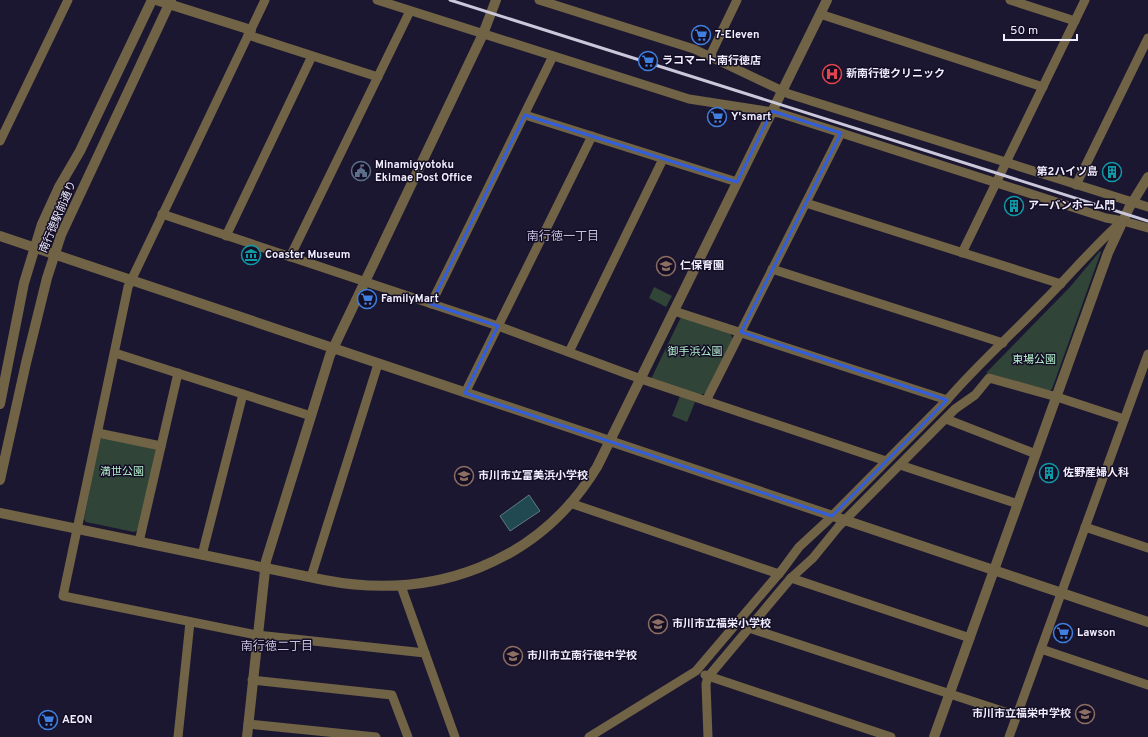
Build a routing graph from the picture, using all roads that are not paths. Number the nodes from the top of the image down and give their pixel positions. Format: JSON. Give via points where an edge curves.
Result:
{"nodes":[{"id":1,"x":68,"y":0,"type":"edge"},
{"id":2,"x":152,"y":0,"type":"edge"},
{"id":3,"x":156,"y":0,"type":"edge"},
{"id":4,"x":265,"y":0,"type":"edge"},
{"id":5,"x":377,"y":0,"type":"edge"},
{"id":6,"x":496,"y":0,"type":"edge"},
{"id":7,"x":539,"y":0,"type":"edge"},
{"id":8,"x":737,"y":0,"type":"edge"},
{"id":9,"x":827,"y":0,"type":"edge"},
{"id":10,"x":1010,"y":0,"type":"edge"},
{"id":11,"x":1085,"y":0,"type":"edge"},
{"id":12,"x":170,"y":2,"type":"edge"},
{"id":13,"x":410,"y":10,"type":"junction"},
{"id":14,"x":820,"y":14,"type":"junction"},
{"id":15,"x":1075,"y":21,"type":"junction"},
{"id":16,"x":249,"y":32,"type":"junction"},
{"id":17,"x":483,"y":34,"type":"junction"},
{"id":18,"x":1148,"y":38,"type":"edge"},
{"id":19,"x":312,"y":56,"type":"junction"},
{"id":20,"x":553,"y":56,"type":"junction"},
{"id":21,"x":710,"y":56,"type":"junction"},
{"id":22,"x":1144,"y":57,"type":"edge"},
{"id":23,"x":378,"y":77,"type":"junction"},
{"id":24,"x":1043,"y":87,"type":"junction"},
{"id":25,"x":782,"y":91,"type":"junction"},
{"id":26,"x":772,"y":111,"type":"junction"},
{"id":27,"x":525,"y":115,"type":"junction"},
{"id":28,"x":841,"y":133,"type":"junction"},
{"id":29,"x":592,"y":136,"type":"junction"},
{"id":30,"x":0,"y":142,"type":"edge"},
{"id":31,"x":663,"y":158,"type":"junction"},
{"id":32,"x":1006,"y":163,"type":"junction"},
{"id":33,"x":1148,"y":177,"type":"edge"},
{"id":34,"x":737,"y":182,"type":"junction"},
{"id":35,"x":995,"y":183,"type":"junction"},
{"id":36,"x":1076,"y":185,"type":"junction"},
{"id":37,"x":1132,"y":202,"type":"junction"},
{"id":38,"x":806,"y":203,"type":"junction"},
{"id":39,"x":1148,"y":207,"type":"edge"},
{"id":40,"x":162,"y":214,"type":"junction"},
{"id":41,"x":1123,"y":220,"type":"junction"},
{"id":42,"x":1148,"y":228,"type":"edge"},
{"id":43,"x":0,"y":236,"type":"edge"},
{"id":44,"x":226,"y":236,"type":"junction"},
{"id":45,"x":34,"y":248,"type":"junction"},
{"id":46,"x":962,"y":253,"type":"junction"},
{"id":47,"x":54,"y":254,"type":"junction"},
{"id":48,"x":290,"y":258,"type":"junction"},
{"id":49,"x":772,"y":269,"type":"junction"},
{"id":50,"x":131,"y":280,"type":"junction"},
{"id":51,"x":365,"y":282,"type":"junction"},
{"id":52,"x":1061,"y":284,"type":"junction"},
{"id":53,"x":431,"y":304,"type":"junction"},
{"id":54,"x":674,"y":311,"type":"junction"},
{"id":55,"x":498,"y":326,"type":"junction"},
{"id":56,"x":741,"y":332,"type":"junction"},
{"id":57,"x":1003,"y":343,"type":"junction"},
{"id":58,"x":333,"y":348,"type":"junction"},
{"id":59,"x":569,"y":352,"type":"junction"},
{"id":60,"x":115,"y":353,"type":"junction"},
{"id":61,"x":1148,"y":354,"type":"edge"},
{"id":62,"x":378,"y":364,"type":"junction"},
{"id":63,"x":178,"y":373,"type":"junction"},
{"id":64,"x":641,"y":378,"type":"junction"},
{"id":65,"x":465,"y":393,"type":"junction"},
{"id":66,"x":243,"y":394,"type":"junction"},
{"id":67,"x":1057,"y":397,"type":"junction"},
{"id":68,"x":947,"y":400,"type":"junction"},
{"id":69,"x":706,"y":401,"type":"junction"},
{"id":70,"x":0,"y":404,"type":"edge"},
{"id":71,"x":311,"y":416,"type":"junction"},
{"id":72,"x":946,"y":419,"type":"junction"},
{"id":73,"x":1124,"y":419,"type":"junction"},
{"id":74,"x":98,"y":434,"type":"junction"},
{"id":75,"x":610,"y":441,"type":"junction"},
{"id":76,"x":161,"y":446,"type":"junction"},
{"id":77,"x":1036,"y":454,"type":"junction"},
{"id":78,"x":886,"y":461,"type":"junction"},
{"id":79,"x":900,"y":465,"type":"junction"},
{"id":80,"x":0,"y":480,"type":"edge"},
{"id":81,"x":570,"y":503,"type":"junction"},
{"id":82,"x":1018,"y":504,"type":"junction"},
{"id":83,"x":0,"y":513,"type":"edge"},
{"id":84,"x":832,"y":516,"type":"junction"},
{"id":85,"x":845,"y":520,"type":"junction"},
{"id":86,"x":1085,"y":527,"type":"junction"},
{"id":87,"x":78,"y":529,"type":"junction"},
{"id":88,"x":139,"y":542,"type":"junction"},
{"id":89,"x":1148,"y":548,"type":"edge"},
{"id":90,"x":202,"y":555,"type":"junction"},
{"id":91,"x":265,"y":568,"type":"junction"},
{"id":92,"x":994,"y":571,"type":"junction"},
{"id":93,"x":778,"y":574,"type":"junction"},
{"id":94,"x":311,"y":577,"type":"junction"},
{"id":95,"x":790,"y":578,"type":"junction"},
{"id":96,"x":401,"y":586,"type":"junction"},
{"id":97,"x":1061,"y":593,"type":"junction"},
{"id":98,"x":190,"y":622,"type":"junction"},
{"id":99,"x":1148,"y":622,"type":"edge"},
{"id":100,"x":749,"y":628,"type":"junction"},
{"id":101,"x":257,"y":635,"type":"junction"},
{"id":102,"x":970,"y":638,"type":"junction"},
{"id":103,"x":1041,"y":649,"type":"junction"},
{"id":104,"x":425,"y":653,"type":"junction"},
{"id":105,"x":696,"y":671,"type":"junction"},
{"id":106,"x":708,"y":677,"type":"junction"},
{"id":107,"x":252,"y":680,"type":"junction"},
{"id":108,"x":1148,"y":685,"type":"edge"},
{"id":109,"x":950,"y":694,"type":"junction"},
{"id":110,"x":1016,"y":716,"type":"junction"},
{"id":111,"x":248,"y":724,"type":"junction"},
{"id":112,"x":329,"y":735,"type":"edge"},
{"id":113,"x":178,"y":737,"type":"edge"},
{"id":114,"x":246,"y":737,"type":"edge"},
{"id":115,"x":376,"y":737,"type":"edge"},
{"id":116,"x":408,"y":737,"type":"edge"},
{"id":117,"x":455,"y":737,"type":"edge"},
{"id":118,"x":589,"y":737,"type":"edge"},
{"id":119,"x":708,"y":737,"type":"edge"},
{"id":120,"x":891,"y":737,"type":"edge"},
{"id":121,"x":934,"y":737,"type":"edge"},
{"id":122,"x":1009,"y":737,"type":"edge"}],
"edges":[{"from":1,"to":30,"type":"street"},
{"from":2,"to":45,"type":"street","name":"南行徳駅前通り","via":[[80,151],[50,205]]},
{"from":3,"to":12,"type":"street"},
{"from":4,"to":16,"type":"street"},
{"from":5,"to":13,"type":"street"},
{"from":6,"to":17,"type":"street"},
{"from":7,"to":21,"type":"street"},
{"from":8,"to":21,"type":"street"},
{"from":9,"to":14,"type":"street"},
{"from":10,"to":15,"type":"street"},
{"from":11,"to":15,"type":"street"},
{"from":12,"to":16,"type":"street"},
{"from":12,"to":47,"type":"street","name":"南行徳駅前通り","via":[[68,217]]},
{"from":13,"to":17,"type":"street"},
{"from":13,"to":23,"type":"street"},
{"from":14,"to":24,"type":"street"},
{"from":14,"to":25,"type":"street"},
{"from":15,"to":24,"type":"street"},
{"from":16,"to":19,"type":"street"},
{"from":16,"to":40,"type":"street"},
{"from":17,"to":20,"type":"street"},
{"from":17,"to":51,"type":"street"},
{"from":18,"to":22,"type":"street"},
{"from":19,"to":23,"type":"street"},
{"from":19,"to":44,"type":"street"},
{"from":20,"to":26,"type":"street","via":[[689,99]]},
{"from":20,"to":27,"type":"street"},
{"from":21,"to":25,"type":"street"},
{"from":22,"to":36,"type":"street"},
{"from":23,"to":48,"type":"street"},
{"from":24,"to":32,"type":"street"},
{"from":25,"to":26,"type":"street"},
{"from":25,"to":32,"type":"street"},
{"from":26,"to":28,"type":"street"},
{"from":26,"to":34,"type":"street"},
{"from":27,"to":29,"type":"street"},
{"from":27,"to":53,"type":"street"},
{"from":28,"to":35,"type":"street"},
{"from":28,"to":38,"type":"street"},
{"from":29,"to":31,"type":"street"},
{"from":29,"to":55,"type":"street"},
{"from":31,"to":34,"type":"street"},
{"from":31,"to":59,"type":"street"},
{"from":32,"to":35,"type":"street"},
{"from":32,"to":36,"type":"street"},
{"from":33,"to":37,"type":"street"},
{"from":34,"to":54,"type":"street"},
{"from":35,"to":41,"type":"street","via":[[1106,218]]},
{"from":35,"to":46,"type":"street"},
{"from":36,"to":37,"type":"street"},
{"from":37,"to":39,"type":"street"},
{"from":37,"to":41,"type":"street"},
{"from":38,"to":46,"type":"street"},
{"from":38,"to":49,"type":"street"},
{"from":40,"to":44,"type":"street"},
{"from":40,"to":50,"type":"street"},
{"from":41,"to":42,"type":"street"},
{"from":41,"to":52,"type":"street","via":[[1094,246]]},
{"from":41,"to":67,"type":"street","via":[[1104,264]]},
{"from":43,"to":45,"type":"street"},
{"from":44,"to":48,"type":"street"},
{"from":45,"to":47,"type":"street"},
{"from":45,"to":70,"type":"street","name":"南行徳駅前通り"},
{"from":46,"to":52,"type":"street"},
{"from":47,"to":50,"type":"street"},
{"from":47,"to":80,"type":"street","name":"南行徳駅前通り"},
{"from":48,"to":51,"type":"street"},
{"from":49,"to":56,"type":"street"},
{"from":49,"to":57,"type":"street"},
{"from":50,"to":58,"type":"street"},
{"from":50,"to":60,"type":"street"},
{"from":51,"to":53,"type":"street"},
{"from":51,"to":58,"type":"street"},
{"from":52,"to":57,"type":"street"},
{"from":53,"to":55,"type":"street"},
{"from":54,"to":56,"type":"street"},
{"from":54,"to":64,"type":"street"},
{"from":55,"to":59,"type":"street"},
{"from":55,"to":65,"type":"street"},
{"from":56,"to":68,"type":"street"},
{"from":56,"to":69,"type":"street"},
{"from":57,"to":68,"type":"street"},
{"from":58,"to":62,"type":"street"},
{"from":58,"to":71,"type":"street"},
{"from":59,"to":64,"type":"street"},
{"from":60,"to":63,"type":"street"},
{"from":60,"to":74,"type":"street"},
{"from":61,"to":73,"type":"street"},
{"from":62,"to":65,"type":"street"},
{"from":62,"to":94,"type":"street"},
{"from":63,"to":66,"type":"street"},
{"from":63,"to":76,"type":"street"},
{"from":64,"to":69,"type":"street"},
{"from":64,"to":75,"type":"street"},
{"from":65,"to":75,"type":"street"},
{"from":66,"to":71,"type":"street"},
{"from":66,"to":90,"type":"street"},
{"from":67,"to":72,"type":"street","via":[[989,378],[975,395]]},
{"from":67,"to":73,"type":"street"},
{"from":67,"to":77,"type":"street"},
{"from":68,"to":78,"type":"street"},
{"from":69,"to":78,"type":"street"},
{"from":71,"to":91,"type":"street"},
{"from":72,"to":77,"type":"street"},
{"from":72,"to":79,"type":"street"},
{"from":73,"to":86,"type":"street"},
{"from":74,"to":76,"type":"street"},
{"from":74,"to":87,"type":"street"},
{"from":75,"to":81,"type":"street","via":[[592,475]]},
{"from":75,"to":84,"type":"street"},
{"from":76,"to":88,"type":"street"},
{"from":77,"to":82,"type":"street"},
{"from":78,"to":84,"type":"street"},
{"from":79,"to":82,"type":"street"},
{"from":79,"to":85,"type":"street"},
{"from":81,"to":93,"type":"street"},
{"from":81,"to":96,"type":"street","via":[[540,532],[496,560],[454,577]]},
{"from":82,"to":92,"type":"street"},
{"from":83,"to":87,"type":"street"},
{"from":84,"to":85,"type":"street"},
{"from":84,"to":93,"type":"street","via":[[805,540]]},
{"from":85,"to":92,"type":"street"},
{"from":85,"to":95,"type":"street","via":[[813,558]]},
{"from":86,"to":89,"type":"street"},
{"from":86,"to":97,"type":"street"},
{"from":87,"to":88,"type":"street"},
{"from":87,"to":98,"type":"street","via":[[63,596]]},
{"from":88,"to":90,"type":"street"},
{"from":90,"to":91,"type":"street"},
{"from":91,"to":94,"type":"street"},
{"from":91,"to":101,"type":"street"},
{"from":92,"to":97,"type":"street"},
{"from":92,"to":102,"type":"street"},
{"from":93,"to":105,"type":"street"},
{"from":94,"to":96,"type":"street","via":[[360,586]]},
{"from":95,"to":100,"type":"street"},
{"from":95,"to":102,"type":"street"},
{"from":96,"to":104,"type":"street"},
{"from":97,"to":99,"type":"street"},
{"from":97,"to":103,"type":"street"},
{"from":98,"to":101,"type":"street"},
{"from":98,"to":113,"type":"street"},
{"from":100,"to":106,"type":"street"},
{"from":100,"to":109,"type":"street"},
{"from":101,"to":104,"type":"street"},
{"from":101,"to":107,"type":"street"},
{"from":102,"to":109,"type":"street"},
{"from":103,"to":108,"type":"street"},
{"from":103,"to":110,"type":"street"},
{"from":104,"to":117,"type":"street"},
{"from":105,"to":106,"type":"street"},
{"from":105,"to":118,"type":"street"},
{"from":106,"to":119,"type":"street"},
{"from":106,"to":120,"type":"street"},
{"from":107,"to":111,"type":"street"},
{"from":107,"to":116,"type":"street","via":[[392,695]]},
{"from":109,"to":110,"type":"street"},
{"from":109,"to":121,"type":"street"},
{"from":110,"to":122,"type":"street"},
{"from":111,"to":112,"type":"street"},
{"from":111,"to":114,"type":"street"},
{"from":112,"to":115,"type":"street"}]}
